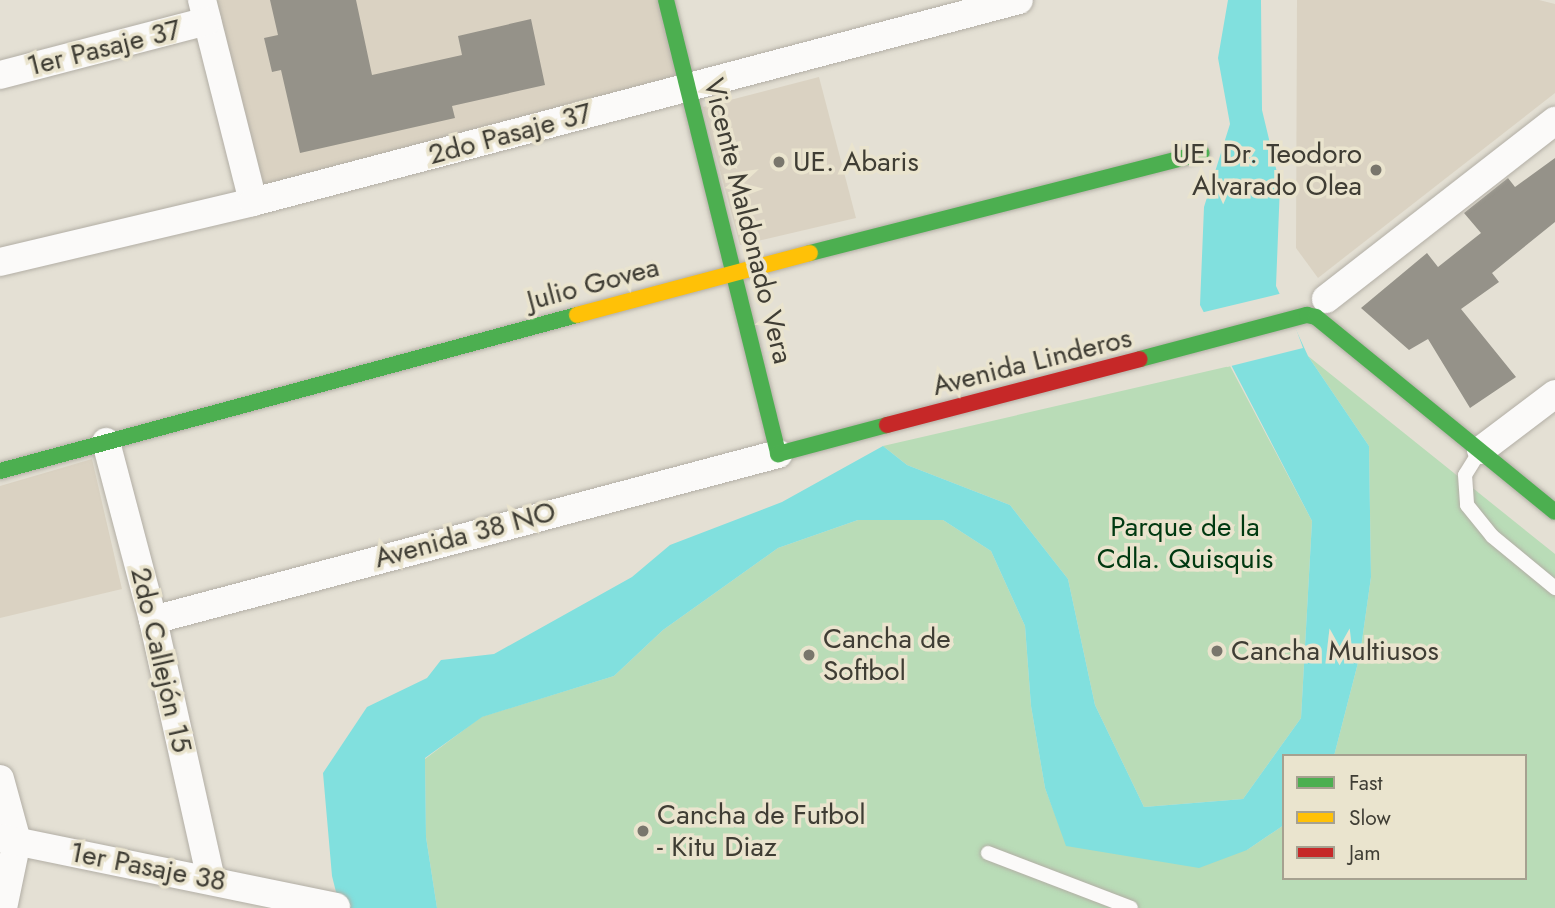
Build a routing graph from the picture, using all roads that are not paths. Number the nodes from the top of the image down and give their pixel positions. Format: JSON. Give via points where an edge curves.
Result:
{"nodes":[{"id":1,"x":666,"y":0,"type":"edge"},
{"id":2,"x":1019,"y":0,"type":"edge"},
{"id":3,"x":205,"y":11,"type":"edge"},
{"id":4,"x":0,"y":75,"type":"edge"},
{"id":5,"x":688,"y":85,"type":"junction"},
{"id":6,"x":1555,"y":121,"type":"edge"},
{"id":7,"x":1200,"y":153,"type":"dead end"},
{"id":8,"x":253,"y":202,"type":"junction"},
{"id":9,"x":0,"y":262,"type":"edge"},
{"id":10,"x":732,"y":273,"type":"junction"},
{"id":11,"x":1326,"y":299,"type":"dead end"},
{"id":12,"x":1555,"y":394,"type":"edge"},
{"id":13,"x":106,"y":442,"type":"junction"},
{"id":14,"x":1480,"y":450,"type":"junction"},
{"id":15,"x":778,"y":454,"type":"junction"},
{"id":16,"x":0,"y":471,"type":"edge"},
{"id":17,"x":1555,"y":512,"type":"edge"},
{"id":18,"x":1555,"y":587,"type":"edge"},
{"id":19,"x":153,"y":620,"type":"junction"},
{"id":20,"x":0,"y":779,"type":"edge"},
{"id":21,"x":8,"y":839,"type":"edge"},
{"id":22,"x":988,"y":853,"type":"dead end"},
{"id":23,"x":211,"y":879,"type":"junction"},
{"id":24,"x":336,"y":907,"type":"edge"},
{"id":25,"x":3,"y":908,"type":"edge"},
{"id":26,"x":1132,"y":908,"type":"edge"}],
"edges":[{"from":1,"to":5,"type":"street","name":"Vicente Maldonado Vera"},
{"from":2,"to":5,"type":"street","name":"2do Pasaje 37"},
{"from":3,"to":4,"type":"street","name":"1er Pasaje 37"},
{"from":3,"to":8,"type":"street"},
{"from":5,"to":8,"type":"street","name":"2do Pasaje 37"},
{"from":5,"to":10,"type":"street","name":"Vicente Maldonado Vera"},
{"from":6,"to":11,"type":"street"},
{"from":7,"to":10,"type":"street","name":"Julio Govea"},
{"from":8,"to":9,"type":"street","name":"2do Pasaje 37"},
{"from":10,"to":13,"type":"street","name":"Julio Govea"},
{"from":10,"to":15,"type":"street","name":"Vicente Maldonado Vera"},
{"from":12,"to":14,"type":"street"},
{"from":13,"to":16,"type":"street","name":"Julio Govea"},
{"from":13,"to":19,"type":"street","name":"2do Callejón 15"},
{"from":14,"to":15,"type":"street","name":"Avenida Linderos","via":[[1316,317],[1297,317]]},
{"from":14,"to":17,"type":"street"},
{"from":14,"to":18,"type":"lane","via":[[1465,475],[1466,505],[1492,536]]},
{"from":15,"to":19,"type":"street","name":"Avenida 38 NO"},
{"from":19,"to":23,"type":"street","name":"2do Callejón 15"},
{"from":20,"to":21,"type":"street"},
{"from":21,"to":23,"type":"street","name":"1er Pasaje 38"},
{"from":21,"to":25,"type":"street"},
{"from":22,"to":26,"type":"lane"},
{"from":23,"to":24,"type":"street","name":"1er Pasaje 38"}]}
